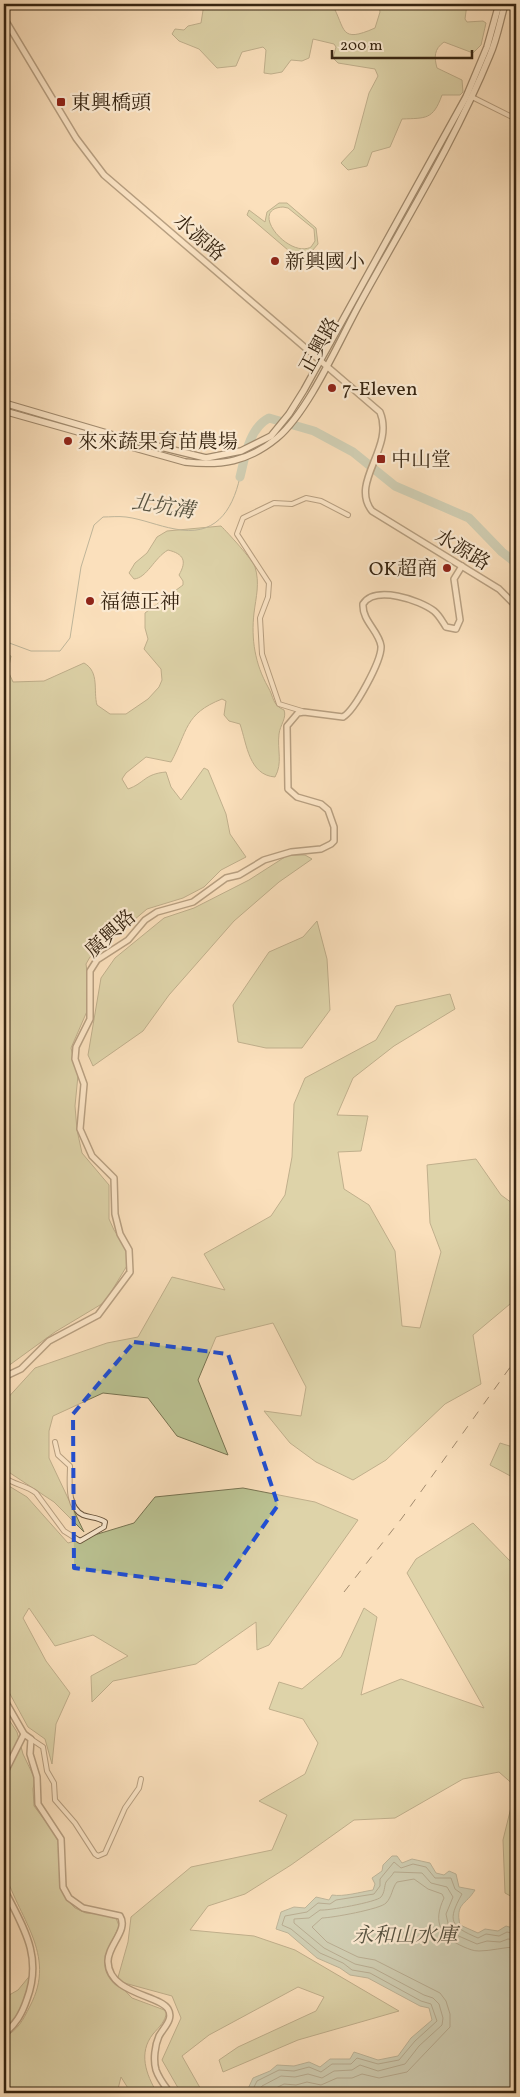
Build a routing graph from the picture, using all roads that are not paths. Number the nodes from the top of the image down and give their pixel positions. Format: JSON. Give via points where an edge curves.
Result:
{"nodes":[{"id":1,"x":499,"y":4,"type":"edge"},
{"id":2,"x":505,"y":4,"type":"edge"},
{"id":3,"x":4,"y":18,"type":"edge"},
{"id":4,"x":472,"y":97,"type":"junction"},
{"id":5,"x":516,"y":119,"type":"edge"},
{"id":6,"x":320,"y":362,"type":"junction"},
{"id":7,"x":327,"y":367,"type":"junction"},
{"id":8,"x":4,"y":402,"type":"edge"},
{"id":9,"x":4,"y":411,"type":"edge"},
{"id":10,"x":348,"y":515,"type":"dead end"},
{"id":11,"x":462,"y":566,"type":"junction"},
{"id":12,"x":516,"y":606,"type":"edge"},
{"id":13,"x":304,"y":712,"type":"junction"},
{"id":14,"x":4,"y":1377,"type":"edge"},
{"id":15,"x":55,"y":1442,"type":"dead end"},
{"id":16,"x":4,"y":1477,"type":"edge"},
{"id":17,"x":4,"y":1699,"type":"edge"},
{"id":18,"x":24,"y":1734,"type":"junction"},
{"id":19,"x":31,"y":1739,"type":"junction"},
{"id":20,"x":4,"y":1774,"type":"edge"},
{"id":21,"x":141,"y":1779,"type":"dead end"},
{"id":22,"x":4,"y":1889,"type":"edge"},
{"id":23,"x":4,"y":2034,"type":"edge"},
{"id":24,"x":170,"y":2093,"type":"edge"}],
"edges":[{"from":1,"to":6,"type":"main road","name":"正興路","via":[[487,47],[466,97]]},
{"from":2,"to":4,"type":"main road","name":"正興路","via":[[491,53]]},
{"from":3,"to":6,"type":"street","name":"水源路","via":[[76,138],[104,174]]},
{"from":4,"to":5,"type":"street"},
{"from":4,"to":7,"type":"main road","name":"正興路"},
{"from":6,"to":7,"type":"street","name":"水源路"},
{"from":6,"to":8,"type":"main road","name":"正興路","via":[[288,416],[271,436],[226,456],[206,458],[120,437]]},
{"from":7,"to":9,"type":"main road","name":"正興路","via":[[296,418],[278,438],[256,453],[211,465],[185,462]]},
{"from":7,"to":11,"type":"street","name":"水源路","via":[[380,412],[383,428],[365,494],[372,511]]},
{"from":10,"to":13,"type":"street","via":[[321,501],[306,498],[292,504],[274,503],[241,521],[237,534],[269,583],[260,618],[262,654],[279,704]]},
{"from":11,"to":12,"type":"street","name":"水源路","via":[[499,589]]},
{"from":11,"to":13,"type":"street","via":[[454,579],[460,620],[456,629],[446,627],[439,616],[420,603],[398,596],[368,598],[363,604],[364,611],[381,647],[362,692],[343,717]]},
{"from":13,"to":14,"type":"street","name":"廣興路","via":[[298,713],[287,726],[286,783],[297,797],[321,804],[328,810],[334,827],[334,841],[321,849],[291,852],[264,860],[239,875],[226,878],[193,902],[157,912],[145,920],[128,940],[97,960],[90,971],[90,1019],[76,1047],[75,1059],[84,1084],[80,1129],[92,1156],[114,1178],[115,1214],[120,1234],[129,1250],[130,1272],[98,1315],[49,1341],[21,1368]]},
{"from":15,"to":16,"type":"street","via":[[58,1455],[70,1466],[70,1497],[77,1511],[99,1518],[105,1522],[104,1527],[80,1541],[71,1537],[36,1493]]},
{"from":17,"to":18,"type":"street"},
{"from":18,"to":19,"type":"street"},
{"from":18,"to":20,"type":"street"},
{"from":19,"to":21,"type":"street","via":[[42,1747],[47,1771],[54,1783],[55,1800],[98,1856],[105,1853]]},
{"from":19,"to":24,"type":"street","via":[[30,1754],[37,1777],[38,1804],[61,1839],[63,1887],[69,1898],[83,1908],[120,1916],[122,1927],[108,1956],[109,1970],[130,1990],[164,2005],[169,2011],[170,2020],[158,2037],[155,2063],[159,2077]]},
{"from":22,"to":23,"type":"street","via":[[20,1916],[34,1967],[23,2011],[18,2021]]}]}
